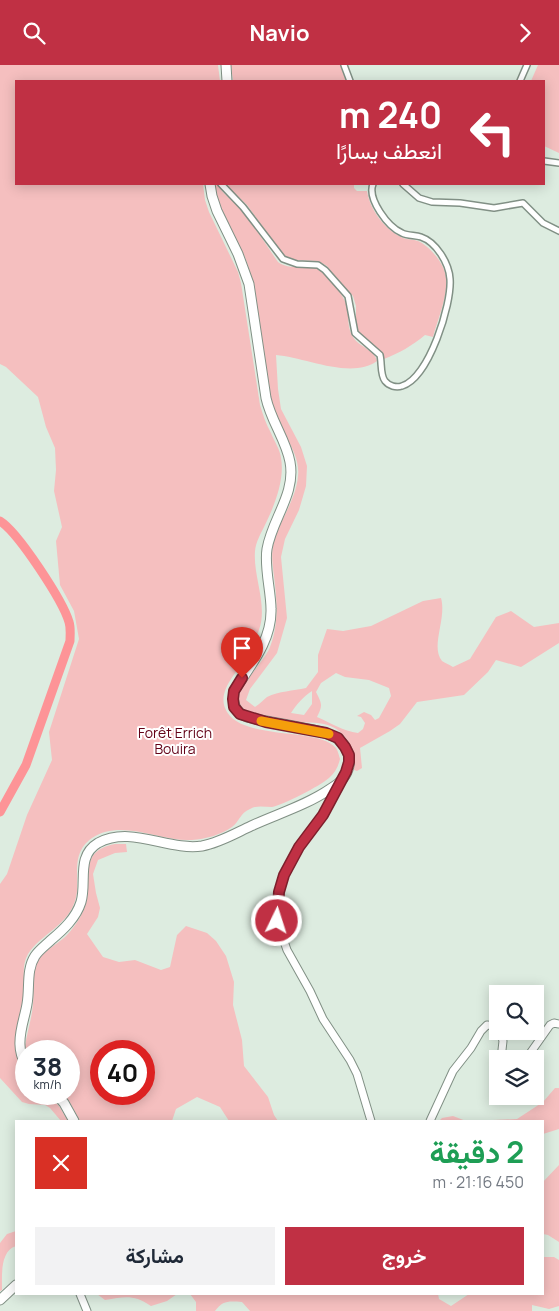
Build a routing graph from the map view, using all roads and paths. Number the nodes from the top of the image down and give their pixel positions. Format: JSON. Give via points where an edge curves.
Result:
{"nodes":[{"id":1,"x":226,"y":65,"type":"edge"},
{"id":2,"x":344,"y":65,"type":"edge"},
{"id":3,"x":526,"y":65,"type":"edge"},
{"id":4,"x":227,"y":80,"type":"edge"},
{"id":5,"x":350,"y":80,"type":"edge"},
{"id":6,"x":520,"y":80,"type":"edge"},
{"id":7,"x":545,"y":161,"type":"edge"},
{"id":8,"x":559,"y":163,"type":"edge"},
{"id":9,"x":210,"y":185,"type":"edge"},
{"id":10,"x":222,"y":185,"type":"edge"},
{"id":11,"x":372,"y":185,"type":"edge"},
{"id":12,"x":404,"y":185,"type":"edge"},
{"id":13,"x":559,"y":231,"type":"edge"},
{"id":14,"x":341,"y":781,"type":"junction"},
{"id":15,"x":559,"y":1024,"type":"edge"},
{"id":16,"x":489,"y":1025,"type":"edge"},
{"id":17,"x":21,"y":1040,"type":"edge"},
{"id":18,"x":532,"y":1050,"type":"edge"},
{"id":19,"x":65,"y":1105,"type":"edge"},
{"id":20,"x":73,"y":1120,"type":"edge"},
{"id":21,"x":371,"y":1120,"type":"edge"},
{"id":22,"x":430,"y":1120,"type":"edge"},
{"id":23,"x":15,"y":1286,"type":"edge"},
{"id":24,"x":80,"y":1295,"type":"edge"},
{"id":25,"x":0,"y":1300,"type":"edge"},
{"id":26,"x":87,"y":1311,"type":"edge"}],
"edges":[{"from":1,"to":4,"type":"main road"},
{"from":2,"to":5,"type":"street"},
{"from":3,"to":6,"type":"street"},
{"from":7,"to":8,"type":"street"},
{"from":9,"to":14,"type":"main road","via":[[217,211],[249,284],[266,399],[290,463],[288,492],[266,551],[271,611],[269,629],[265,642],[234,691],[234,707],[247,717],[338,738],[349,755]]},
{"from":10,"to":11,"type":"street","via":[[283,259],[297,264],[318,265],[348,296],[355,333],[380,355],[383,379],[387,384],[398,387],[412,380],[435,345],[449,295],[450,278],[439,251],[420,236],[402,233],[383,215],[372,198]]},
{"from":12,"to":13,"type":"street","via":[[419,199],[432,202],[494,209],[523,203],[543,223]]},
{"from":14,"to":17,"type":"main road","via":[[320,795],[203,846],[123,837],[105,840],[93,847],[83,867],[81,902],[75,915],[31,963]]},
{"from":14,"to":21,"type":"street","via":[[284,875],[277,921],[287,950],[357,1075]]},
{"from":15,"to":18,"type":"street","via":[[550,1025]]},
{"from":16,"to":22,"type":"street","via":[[480,1031],[471,1049],[453,1071]]},
{"from":19,"to":20,"type":"main road"},
{"from":23,"to":25,"type":"main road"},
{"from":24,"to":26,"type":"street"}]}
